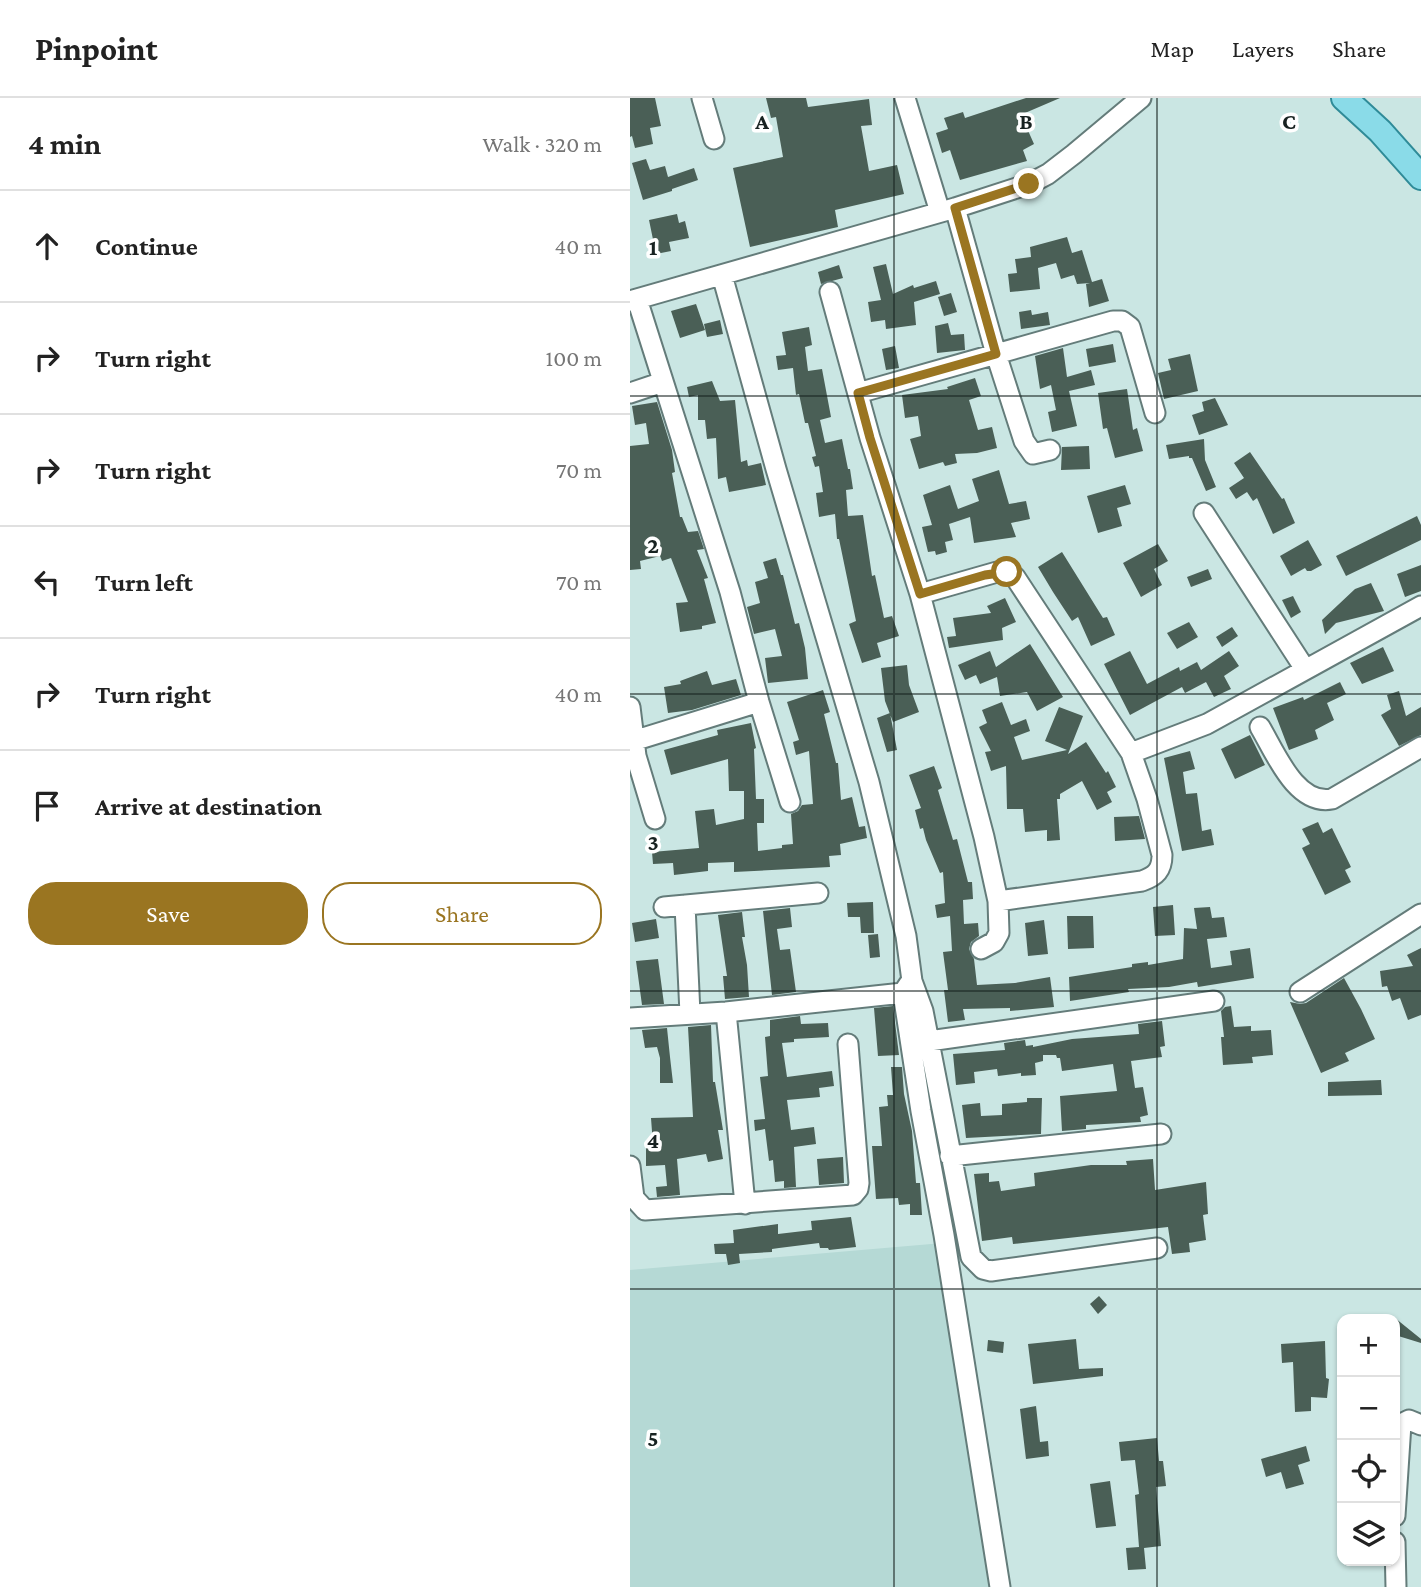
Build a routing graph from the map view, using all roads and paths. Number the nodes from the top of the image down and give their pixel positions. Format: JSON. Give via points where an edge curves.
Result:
{"nodes":[{"id":1,"x":702,"y":98,"type":"edge"},
{"id":2,"x":905,"y":98,"type":"edge"},
{"id":3,"x":1141,"y":98,"type":"edge"},
{"id":4,"x":1344,"y":98,"type":"edge"},
{"id":5,"x":714,"y":139,"type":"dead end"},
{"id":6,"x":1421,"y":177,"type":"edge"},
{"id":7,"x":948,"y":210,"type":"junction"},
{"id":8,"x":722,"y":275,"type":"junction"},
{"id":9,"x":830,"y":292,"type":"dead end"},
{"id":10,"x":634,"y":300,"type":"edge"},
{"id":11,"x":996,"y":354,"type":"junction"},
{"id":12,"x":663,"y":382,"type":"junction"},
{"id":13,"x":630,"y":393,"type":"edge"},
{"id":14,"x":858,"y":393,"type":"junction"},
{"id":15,"x":1155,"y":413,"type":"dead end"},
{"id":16,"x":1050,"y":450,"type":"dead end"},
{"id":17,"x":1204,"y":513,"type":"dead end"},
{"id":18,"x":920,"y":594,"type":"junction"},
{"id":19,"x":1421,"y":606,"type":"edge"},
{"id":20,"x":1305,"y":669,"type":"junction"},
{"id":21,"x":759,"y":702,"type":"junction"},
{"id":22,"x":630,"y":707,"type":"edge"},
{"id":23,"x":1260,"y":727,"type":"dead end"},
{"id":24,"x":633,"y":741,"type":"edge"},
{"id":25,"x":1421,"y":747,"type":"edge"},
{"id":26,"x":1131,"y":753,"type":"junction"},
{"id":27,"x":790,"y":802,"type":"dead end"},
{"id":28,"x":656,"y":819,"type":"dead end"},
{"id":29,"x":818,"y":893,"type":"dead end"},
{"id":30,"x":998,"y":901,"type":"junction"},
{"id":31,"x":685,"y":905,"type":"junction"},
{"id":32,"x":664,"y":907,"type":"dead end"},
{"id":33,"x":1421,"y":914,"type":"edge"},
{"id":34,"x":981,"y":949,"type":"dead end"},
{"id":35,"x":908,"y":987,"type":"junction"},
{"id":36,"x":1300,"y":992,"type":"dead end"},
{"id":37,"x":1214,"y":1001,"type":"dead end"},
{"id":38,"x":726,"y":1012,"type":"junction"},
{"id":39,"x":690,"y":1014,"type":"junction"},
{"id":40,"x":630,"y":1018,"type":"edge"},
{"id":41,"x":929,"y":1041,"type":"junction"},
{"id":42,"x":848,"y":1044,"type":"dead end"},
{"id":43,"x":1161,"y":1134,"type":"dead end"},
{"id":44,"x":950,"y":1156,"type":"junction"},
{"id":45,"x":630,"y":1166,"type":"edge"},
{"id":46,"x":745,"y":1204,"type":"junction"},
{"id":47,"x":1157,"y":1248,"type":"dead end"},
{"id":48,"x":1421,"y":1424,"type":"edge"},
{"id":49,"x":1396,"y":1503,"type":"edge"},
{"id":50,"x":1396,"y":1566,"type":"edge"},
{"id":51,"x":1000,"y":1587,"type":"edge"},
{"id":52,"x":1396,"y":1587,"type":"edge"}],
"edges":[{"from":1,"to":5,"type":"street"},
{"from":2,"to":7,"type":"street"},
{"from":3,"to":7,"type":"street","via":[[1048,173],[1029,184]]},
{"from":4,"to":6,"type":"main road"},
{"from":7,"to":8,"type":"street"},
{"from":7,"to":11,"type":"street"},
{"from":8,"to":10,"type":"street"},
{"from":8,"to":35,"type":"street","via":[[869,782],[906,936]]},
{"from":9,"to":14,"type":"street"},
{"from":10,"to":12,"type":"street"},
{"from":11,"to":14,"type":"street"},
{"from":11,"to":15,"type":"street","via":[[1122,321],[1130,327]]},
{"from":11,"to":16,"type":"street","via":[[1027,447],[1033,454]]},
{"from":12,"to":13,"type":"street"},
{"from":12,"to":21,"type":"street","via":[[730,592]]},
{"from":14,"to":18,"type":"street"},
{"from":17,"to":20,"type":"street"},
{"from":18,"to":26,"type":"street","via":[[997,572],[1015,577]]},
{"from":18,"to":30,"type":"street"},
{"from":19,"to":20,"type":"street"},
{"from":20,"to":26,"type":"street","via":[[1207,724]]},
{"from":21,"to":24,"type":"street"},
{"from":21,"to":27,"type":"street"},
{"from":22,"to":24,"type":"street"},
{"from":23,"to":25,"type":"street","via":[[1298,786],[1324,800]]},
{"from":24,"to":28,"type":"street"},
{"from":26,"to":30,"type":"street","via":[[1162,855],[1158,873],[1142,881]]},
{"from":29,"to":31,"type":"street"},
{"from":30,"to":34,"type":"street","via":[[998,939]]},
{"from":31,"to":32,"type":"street"},
{"from":31,"to":39,"type":"street"},
{"from":33,"to":36,"type":"street"},
{"from":35,"to":38,"type":"street"},
{"from":35,"to":41,"type":"street","via":[[923,1011]]},
{"from":35,"to":51,"type":"street","via":[[921,1111]]},
{"from":37,"to":41,"type":"street"},
{"from":38,"to":39,"type":"street"},
{"from":38,"to":46,"type":"street"},
{"from":39,"to":40,"type":"street"},
{"from":41,"to":44,"type":"street"},
{"from":42,"to":46,"type":"street","via":[[859,1189],[847,1196]]},
{"from":43,"to":44,"type":"street"},
{"from":44,"to":47,"type":"street","via":[[971,1257],[983,1269],[1016,1269]]},
{"from":45,"to":46,"type":"street","via":[[634,1198],[645,1210]]},
{"from":48,"to":49,"type":"street","via":[[1409,1420],[1401,1424]]},
{"from":50,"to":52,"type":"street"}]}
